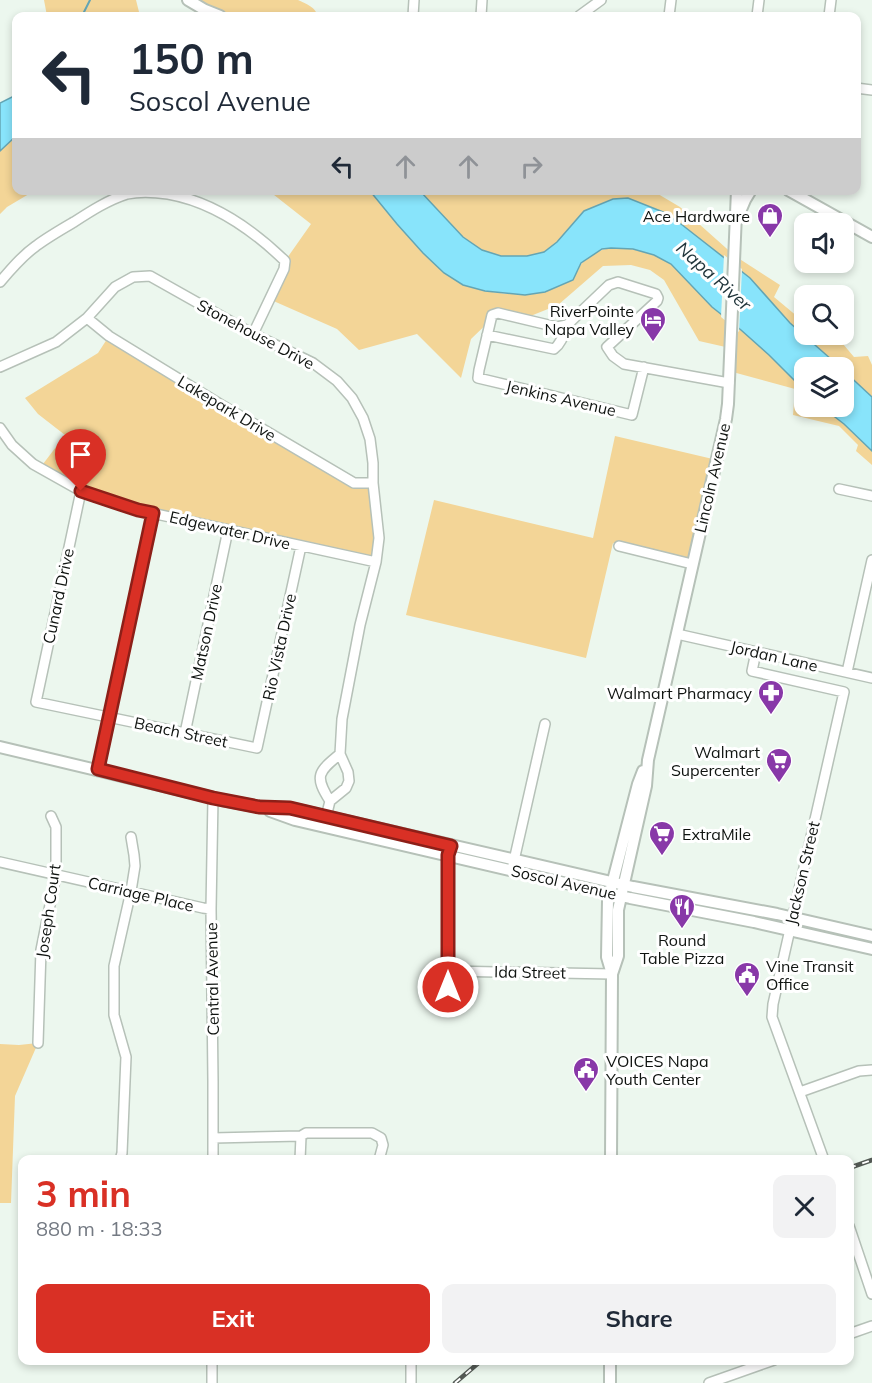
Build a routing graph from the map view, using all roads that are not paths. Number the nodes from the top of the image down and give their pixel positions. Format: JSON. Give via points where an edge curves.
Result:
{"nodes":[{"id":1,"x":188,"y":0,"type":"edge"},
{"id":2,"x":601,"y":0,"type":"edge"},
{"id":3,"x":210,"y":12,"type":"edge"},
{"id":4,"x":584,"y":12,"type":"edge"},
{"id":5,"x":126,"y":195,"type":"edge"},
{"id":6,"x":174,"y":195,"type":"edge"},
{"id":7,"x":737,"y":195,"type":"edge"},
{"id":8,"x":748,"y":195,"type":"edge"},
{"id":9,"x":797,"y":195,"type":"edge"},
{"id":10,"x":736,"y":228,"type":"junction"},
{"id":11,"x":872,"y":237,"type":"edge"},
{"id":12,"x":0,"y":282,"type":"edge"},
{"id":13,"x":87,"y":318,"type":"junction"},
{"id":14,"x":567,"y":325,"type":"junction"},
{"id":15,"x":253,"y":334,"type":"junction"},
{"id":16,"x":487,"y":335,"type":"junction"},
{"id":17,"x":0,"y":367,"type":"edge"},
{"id":18,"x":644,"y":368,"type":"junction"},
{"id":19,"x":729,"y":383,"type":"junction"},
{"id":20,"x":0,"y":428,"type":"edge"},
{"id":21,"x":373,"y":483,"type":"junction"},
{"id":22,"x":839,"y":489,"type":"dead end"},
{"id":23,"x":81,"y":491,"type":"junction"},
{"id":24,"x":872,"y":496,"type":"edge"},
{"id":25,"x":153,"y":513,"type":"junction"},
{"id":26,"x":228,"y":530,"type":"junction"},
{"id":27,"x":300,"y":546,"type":"junction"},
{"id":28,"x":619,"y":546,"type":"dead end"},
{"id":29,"x":872,"y":560,"type":"edge"},
{"id":30,"x":376,"y":562,"type":"junction"},
{"id":31,"x":692,"y":564,"type":"junction"},
{"id":32,"x":677,"y":634,"type":"junction"},
{"id":33,"x":756,"y":652,"type":"junction"},
{"id":34,"x":847,"y":672,"type":"junction"},
{"id":35,"x":872,"y":678,"type":"edge"},
{"id":36,"x":36,"y":702,"type":"joint"},
{"id":37,"x":109,"y":717,"type":"junction"},
{"id":38,"x":545,"y":724,"type":"dead end"},
{"id":39,"x":185,"y":733,"type":"junction"},
{"id":40,"x":0,"y":747,"type":"edge"},
{"id":41,"x":257,"y":748,"type":"joint"},
{"id":42,"x":340,"y":754,"type":"junction"},
{"id":43,"x":648,"y":760,"type":"junction"},
{"id":44,"x":98,"y":769,"type":"junction"},
{"id":45,"x":213,"y":798,"type":"junction"},
{"id":46,"x":330,"y":801,"type":"junction"},
{"id":47,"x":51,"y":816,"type":"dead end"},
{"id":48,"x":325,"y":821,"type":"junction"},
{"id":49,"x":131,"y":837,"type":"dead end"},
{"id":50,"x":449,"y":850,"type":"junction"},
{"id":51,"x":0,"y":862,"type":"edge"},
{"id":52,"x":513,"y":865,"type":"junction"},
{"id":53,"x":56,"y":875,"type":"junction"},
{"id":54,"x":611,"y":887,"type":"junction"},
{"id":55,"x":623,"y":890,"type":"junction"},
{"id":56,"x":130,"y":891,"type":"junction"},
{"id":57,"x":211,"y":909,"type":"junction"},
{"id":58,"x":792,"y":918,"type":"junction"},
{"id":59,"x":789,"y":930,"type":"junction"},
{"id":60,"x":872,"y":936,"type":"edge"},
{"id":61,"x":872,"y":949,"type":"edge"},
{"id":62,"x":448,"y":971,"type":"junction"},
{"id":63,"x":612,"y":974,"type":"junction"},
{"id":64,"x":448,"y":1003,"type":"dead end"},
{"id":65,"x":38,"y":1043,"type":"dead end"},
{"id":66,"x":872,"y":1070,"type":"edge"},
{"id":67,"x":800,"y":1092,"type":"junction"},
{"id":68,"x":301,"y":1136,"type":"junction"},
{"id":69,"x":213,"y":1138,"type":"junction"},
{"id":70,"x":121,"y":1155,"type":"edge"},
{"id":71,"x":213,"y":1155,"type":"edge"},
{"id":72,"x":300,"y":1155,"type":"edge"},
{"id":73,"x":380,"y":1155,"type":"edge"},
{"id":74,"x":611,"y":1155,"type":"edge"},
{"id":75,"x":822,"y":1155,"type":"edge"},
{"id":76,"x":854,"y":1247,"type":"edge"},
{"id":77,"x":872,"y":1294,"type":"edge"},
{"id":78,"x":872,"y":1326,"type":"edge"},
{"id":79,"x":854,"y":1332,"type":"edge"},
{"id":80,"x":212,"y":1365,"type":"edge"},
{"id":81,"x":411,"y":1365,"type":"edge"},
{"id":82,"x":610,"y":1365,"type":"edge"},
{"id":83,"x":761,"y":1365,"type":"edge"},
{"id":84,"x":739,"y":1373,"type":"junction"},
{"id":85,"x":212,"y":1383,"type":"edge"},
{"id":86,"x":411,"y":1383,"type":"edge"},
{"id":87,"x":610,"y":1383,"type":"edge"},
{"id":88,"x":709,"y":1383,"type":"edge"},
{"id":89,"x":743,"y":1383,"type":"edge"}],
"edges":[{"from":1,"to":3,"type":"main road"},
{"from":2,"to":4,"type":"street"},
{"from":5,"to":12,"type":"street","via":[[103,204],[36,246]]},
{"from":6,"to":15,"type":"street","via":[[237,221],[285,261]]},
{"from":7,"to":10,"type":"main road","name":"Lincoln Avenue"},
{"from":8,"to":10,"type":"main road"},
{"from":9,"to":11,"type":"main road"},
{"from":10,"to":19,"type":"main road","name":"Lincoln Avenue"},
{"from":13,"to":15,"type":"street","name":"Stonehouse Drive","via":[[115,287],[133,277],[150,276]]},
{"from":13,"to":17,"type":"street","name":"Stonehouse Drive","via":[[56,342]]},
{"from":13,"to":21,"type":"street","name":"Lakepark Drive","via":[[109,336],[354,483]]},
{"from":14,"to":16,"type":"street","via":[[554,349]]},
{"from":14,"to":16,"type":"street","via":[[557,327],[498,313],[490,319]]},
{"from":14,"to":18,"type":"street","via":[[614,283],[658,295],[657,301],[607,347],[618,361]]},
{"from":15,"to":21,"type":"street","name":"Stonehouse Drive","via":[[313,363],[352,398],[370,439]]},
{"from":16,"to":18,"type":"street","name":"Jenkins Avenue","via":[[478,378],[632,415]]},
{"from":18,"to":19,"type":"street"},
{"from":19,"to":31,"type":"main road","name":"Lincoln Avenue","via":[[723,435]]},
{"from":20,"to":23,"type":"street","name":"Edgewater Drive","via":[[33,464]]},
{"from":21,"to":30,"type":"street","name":"Stonehouse Drive","via":[[379,538]]},
{"from":22,"to":24,"type":"street"},
{"from":23,"to":25,"type":"street","name":"Edgewater Drive"},
{"from":23,"to":36,"type":"street","name":"Cunard Drive"},
{"from":25,"to":26,"type":"street","name":"Edgewater Drive"},
{"from":25,"to":37,"type":"street"},
{"from":26,"to":27,"type":"street","name":"Edgewater Drive"},
{"from":26,"to":39,"type":"street","name":"Matson Drive"},
{"from":27,"to":30,"type":"street","name":"Edgewater Drive"},
{"from":27,"to":41,"type":"street","name":"Rio Vista Drive"},
{"from":28,"to":31,"type":"street"},
{"from":29,"to":34,"type":"street"},
{"from":30,"to":42,"type":"street","name":"Stonehouse Drive","via":[[347,690]]},
{"from":31,"to":32,"type":"main road","name":"Lincoln Avenue"},
{"from":32,"to":33,"type":"street","name":"Jordan Lane"},
{"from":32,"to":43,"type":"main road","name":"Lincoln Avenue"},
{"from":33,"to":34,"type":"street","name":"Jordan Lane"},
{"from":33,"to":58,"type":"street","name":"Jackson Street","via":[[752,670],[844,692]]},
{"from":34,"to":35,"type":"street","name":"Jordan Lane"},
{"from":36,"to":37,"type":"street","name":"Beach Street"},
{"from":37,"to":39,"type":"street","name":"Beach Street"},
{"from":37,"to":44,"type":"street"},
{"from":38,"to":52,"type":"street"},
{"from":39,"to":41,"type":"street","name":"Beach Street"},
{"from":40,"to":44,"type":"main road","name":"Soscol Avenue"},
{"from":42,"to":46,"type":"street","name":"Stonehouse Drive","via":[[349,781]]},
{"from":42,"to":46,"type":"street","via":[[321,772],[322,788]]},
{"from":43,"to":54,"type":"main road","name":"Lincoln Avenue"},
{"from":43,"to":55,"type":"main road","name":"Lincoln Avenue"},
{"from":44,"to":45,"type":"main road","name":"Soscol Avenue"},
{"from":45,"to":48,"type":"main road","name":"Soscol Avenue","via":[[259,807],[290,808]]},
{"from":45,"to":57,"type":"street","name":"Central Avenue"},
{"from":46,"to":48,"type":"street","name":"Stonehouse Drive"},
{"from":47,"to":53,"type":"street","name":"Joseph Court","via":[[56,827]]},
{"from":48,"to":50,"type":"main road","name":"Soscol Avenue"},
{"from":49,"to":56,"type":"street","via":[[135,866]]},
{"from":50,"to":52,"type":"main road","name":"Soscol Avenue"},
{"from":50,"to":62,"type":"street"},
{"from":51,"to":53,"type":"street","name":"Carriage Place"},
{"from":52,"to":54,"type":"main road","name":"Soscol Avenue"},
{"from":53,"to":56,"type":"street","name":"Carriage Place"},
{"from":53,"to":65,"type":"street","name":"Joseph Court","via":[[41,950]]},
{"from":54,"to":55,"type":"main road","name":"Soscol Avenue"},
{"from":54,"to":63,"type":"main road","name":"Lincoln Avenue","via":[[607,957]]},
{"from":55,"to":58,"type":"main road","name":"Soscol Avenue"},
{"from":55,"to":59,"type":"main road","name":"Soscol Avenue"},
{"from":55,"to":63,"type":"main road","name":"Lincoln Avenue","via":[[618,956]]},
{"from":56,"to":57,"type":"street","name":"Carriage Place"},
{"from":56,"to":70,"type":"street","via":[[114,966],[114,1015],[126,1057]]},
{"from":57,"to":69,"type":"street","name":"Central Avenue"},
{"from":58,"to":59,"type":"street","name":"Jackson Street"},
{"from":58,"to":60,"type":"main road","name":"Soscol Avenue"},
{"from":59,"to":61,"type":"main road","name":"Soscol Avenue"},
{"from":59,"to":67,"type":"street","name":"Jackson Street","via":[[772,1017]]},
{"from":62,"to":63,"type":"street","name":"Ida Street"},
{"from":62,"to":64,"type":"street"},
{"from":63,"to":74,"type":"main road","name":"Lincoln Avenue"},
{"from":66,"to":67,"type":"street"},
{"from":67,"to":75,"type":"street","name":"Jackson Street"},
{"from":68,"to":69,"type":"street"},
{"from":68,"to":72,"type":"street"},
{"from":68,"to":73,"type":"street","via":[[372,1133],[381,1138]]},
{"from":69,"to":71,"type":"street","name":"Central Avenue"},
{"from":76,"to":77,"type":"street"},
{"from":78,"to":79,"type":"street"},
{"from":80,"to":85,"type":"street"},
{"from":81,"to":86,"type":"street"},
{"from":82,"to":87,"type":"main road"},
{"from":83,"to":84,"type":"street"},
{"from":84,"to":88,"type":"street"},
{"from":84,"to":89,"type":"street"}]}
